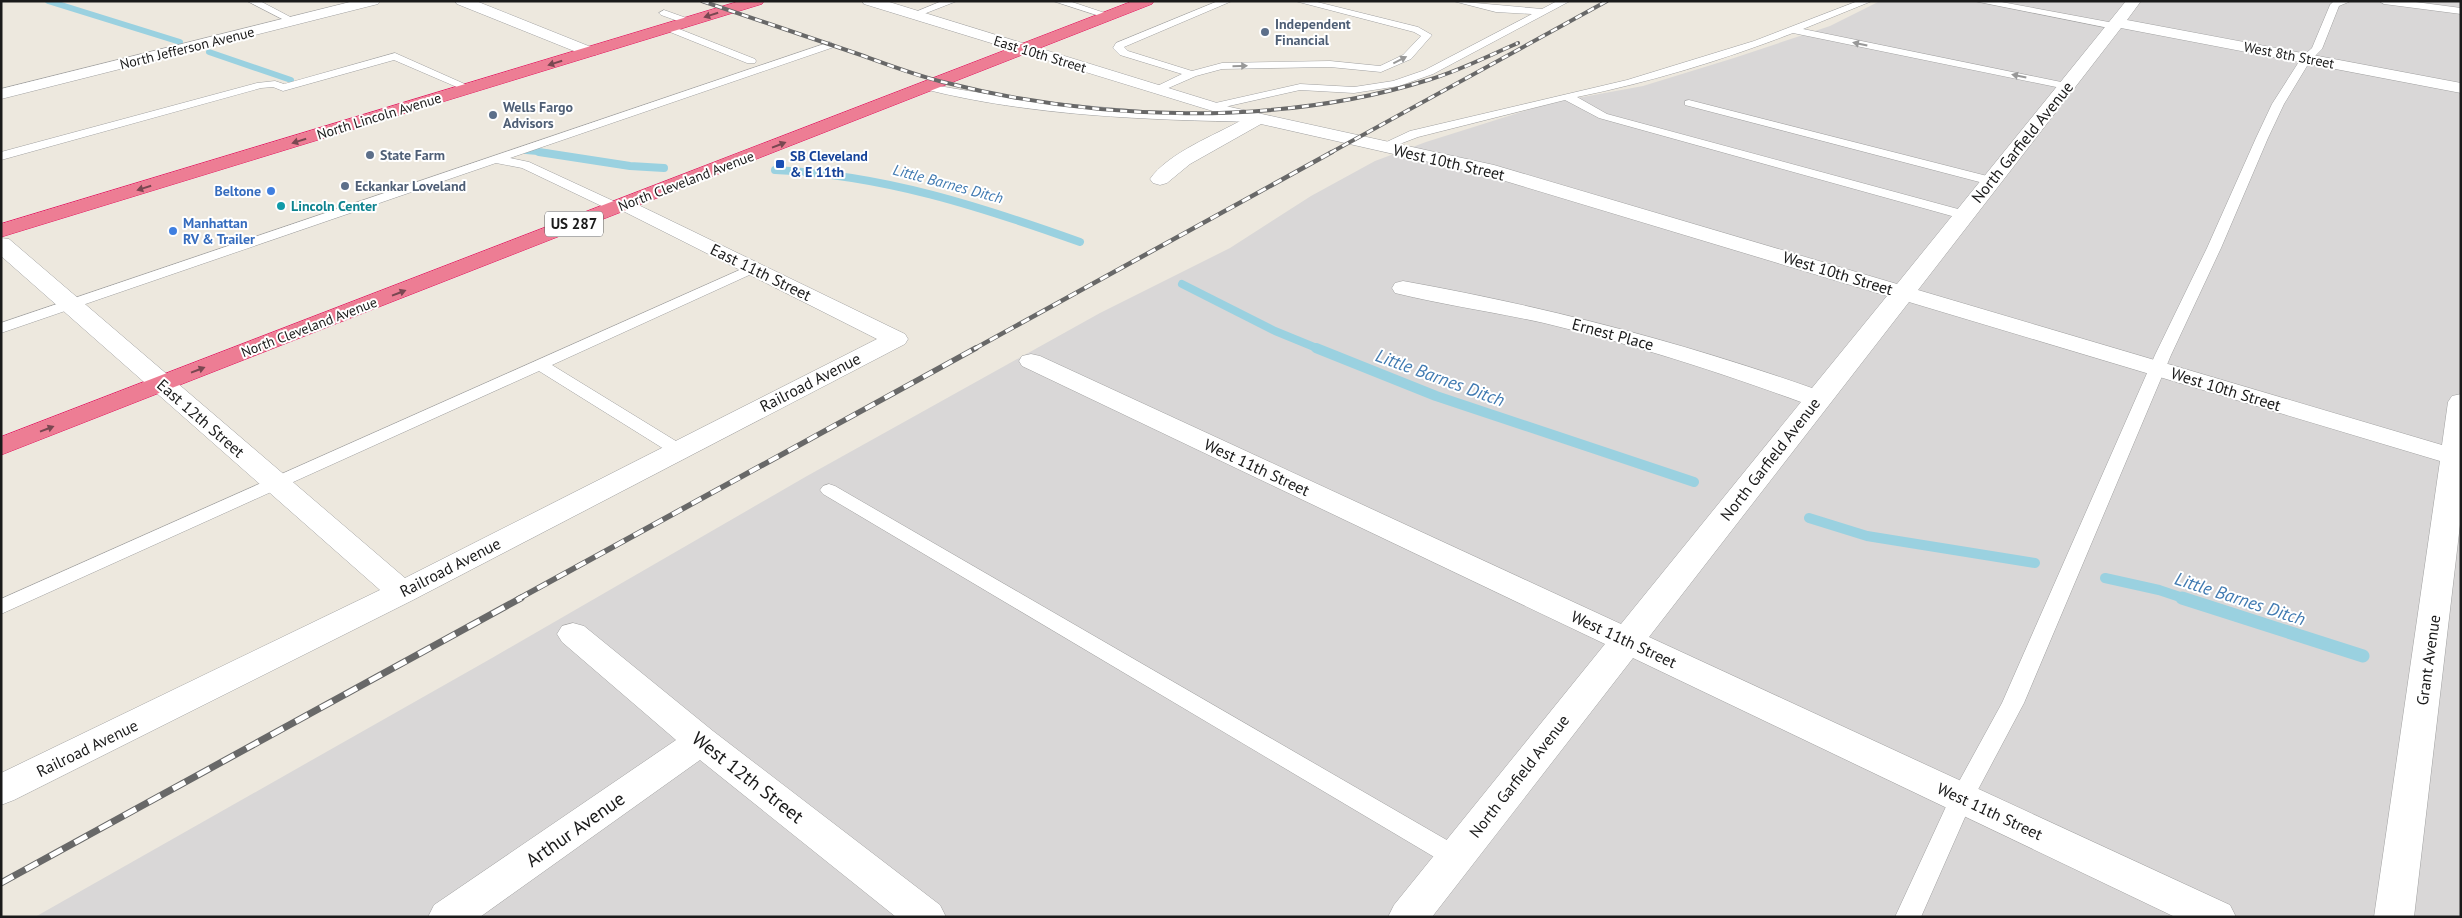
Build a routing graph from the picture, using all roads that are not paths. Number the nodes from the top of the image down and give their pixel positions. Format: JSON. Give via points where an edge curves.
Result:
{"nodes":[{"id":1,"x":252,"y":1,"type":"edge"},
{"id":2,"x":373,"y":1,"type":"edge"},
{"id":3,"x":462,"y":1,"type":"edge"},
{"id":4,"x":757,"y":1,"type":"edge"},
{"id":5,"x":868,"y":1,"type":"edge"},
{"id":6,"x":952,"y":1,"type":"edge"},
{"id":7,"x":1058,"y":1,"type":"edge"},
{"id":8,"x":1147,"y":1,"type":"edge"},
{"id":9,"x":1227,"y":1,"type":"edge"},
{"id":10,"x":1300,"y":1,"type":"edge"},
{"id":11,"x":1458,"y":1,"type":"edge"},
{"id":12,"x":1565,"y":1,"type":"edge"},
{"id":13,"x":1868,"y":1,"type":"edge"},
{"id":14,"x":1979,"y":1,"type":"edge"},
{"id":15,"x":2134,"y":1,"type":"edge"},
{"id":16,"x":2346,"y":1,"type":"edge"},
{"id":17,"x":2384,"y":1,"type":"edge"},
{"id":18,"x":2461,"y":11,"type":"edge"},
{"id":19,"x":1543,"y":12,"type":"junction"},
{"id":20,"x":913,"y":15,"type":"junction"},
{"id":21,"x":1109,"y":16,"type":"junction"},
{"id":22,"x":293,"y":21,"type":"junction"},
{"id":23,"x":666,"y":21,"type":"junction"},
{"id":24,"x":2115,"y":25,"type":"junction"},
{"id":25,"x":1793,"y":30,"type":"junction"},
{"id":26,"x":830,"y":45,"type":"dead end"},
{"id":27,"x":1024,"y":49,"type":"junction"},
{"id":28,"x":784,"y":50,"type":"dead end"},
{"id":29,"x":590,"y":52,"type":"junction"},
{"id":30,"x":2306,"y":59,"type":"junction"},
{"id":31,"x":751,"y":61,"type":"junction"},
{"id":32,"x":1192,"y":74,"type":"junction"},
{"id":33,"x":2066,"y":86,"type":"junction"},
{"id":34,"x":928,"y":87,"type":"junction"},
{"id":35,"x":2461,"y":88,"type":"edge"},
{"id":36,"x":470,"y":89,"type":"junction"},
{"id":37,"x":1157,"y":90,"type":"junction"},
{"id":38,"x":1,"y":94,"type":"edge"},
{"id":39,"x":646,"y":96,"type":"dead end"},
{"id":40,"x":1567,"y":96,"type":"junction"},
{"id":41,"x":1688,"y":103,"type":"dead end"},
{"id":42,"x":1211,"y":107,"type":"junction"},
{"id":43,"x":1257,"y":119,"type":"junction"},
{"id":44,"x":1384,"y":146,"type":"junction"},
{"id":45,"x":1,"y":156,"type":"edge"},
{"id":46,"x":495,"y":159,"type":"junction"},
{"id":47,"x":1160,"y":179,"type":"dead end"},
{"id":48,"x":1991,"y":181,"type":"junction"},
{"id":49,"x":622,"y":206,"type":"junction"},
{"id":50,"x":1964,"y":215,"type":"junction"},
{"id":51,"x":1,"y":231,"type":"edge"},
{"id":52,"x":1,"y":244,"type":"edge"},
{"id":53,"x":753,"y":268,"type":"junction"},
{"id":54,"x":1403,"y":288,"type":"dead end"},
{"id":55,"x":1903,"y":293,"type":"junction"},
{"id":56,"x":71,"y":304,"type":"junction"},
{"id":57,"x":1,"y":328,"type":"edge"},
{"id":58,"x":896,"y":339,"type":"joint"},
{"id":59,"x":1031,"y":361,"type":"dead end"},
{"id":60,"x":540,"y":365,"type":"junction"},
{"id":61,"x":2158,"y":369,"type":"junction"},
{"id":62,"x":162,"y":384,"type":"junction"},
{"id":63,"x":1818,"y":399,"type":"junction"},
{"id":64,"x":2461,"y":402,"type":"edge"},
{"id":65,"x":1,"y":446,"type":"edge"},
{"id":66,"x":678,"y":450,"type":"junction"},
{"id":67,"x":2458,"y":458,"type":"edge"},
{"id":68,"x":276,"y":484,"type":"junction"},
{"id":69,"x":829,"y":490,"type":"dead end"},
{"id":70,"x":402,"y":592,"type":"junction"},
{"id":71,"x":1,"y":607,"type":"edge"},
{"id":72,"x":573,"y":634,"type":"dead end"},
{"id":73,"x":1626,"y":640,"type":"junction"},
{"id":74,"x":701,"y":741,"type":"junction"},
{"id":75,"x":1,"y":790,"type":"edge"},
{"id":76,"x":1962,"y":798,"type":"junction"},
{"id":77,"x":1456,"y":857,"type":"junction"},
{"id":78,"x":448,"y":917,"type":"edge"},
{"id":79,"x":926,"y":917,"type":"edge"},
{"id":80,"x":1408,"y":917,"type":"edge"},
{"id":81,"x":1908,"y":917,"type":"edge"},
{"id":82,"x":2216,"y":917,"type":"edge"},
{"id":83,"x":2394,"y":917,"type":"edge"}],
"edges":[{"from":1,"to":22,"type":"lane"},
{"from":2,"to":22,"type":"street","name":"North Jefferson Avenue"},
{"from":3,"to":29,"type":"street"},
{"from":4,"to":23,"type":"highway","name":"North Lincoln Avenue","one_way":true,"via":[[689,22]]},
{"from":5,"to":20,"type":"street","name":"East 10th Street"},
{"from":6,"to":20,"type":"lane"},
{"from":7,"to":21,"type":"lane"},
{"from":8,"to":21,"type":"highway","name":"North Cleveland Avenue","number":"US 287"},
{"from":9,"to":32,"type":"lane","via":[[1118,48],[1124,53]]},
{"from":32,"to":10,"type":"lane","one_way":true,"via":[[1236,66],[1330,64],[1381,69],[1407,57],[1427,35],[1418,30]]},
{"from":11,"to":19,"type":"lane","via":[[1496,9]]},
{"from":12,"to":19,"type":"lane"},
{"from":13,"to":25,"type":"lane"},
{"from":14,"to":24,"type":"lane"},
{"from":15,"to":24,"type":"street","name":"North Garfield Avenue"},
{"from":16,"to":30,"type":"lane","via":[[2335,5],[2317,49]]},
{"from":17,"to":18,"type":"lane"},
{"from":19,"to":42,"type":"lane","via":[[1429,72],[1395,84],[1354,90],[1300,88]]},
{"from":20,"to":27,"type":"street","name":"East 10th Street"},
{"from":21,"to":27,"type":"highway","name":"North Cleveland Avenue","number":"US 287"},
{"from":22,"to":38,"type":"street","name":"North Jefferson Avenue"},
{"from":23,"to":29,"type":"highway","name":"North Lincoln Avenue"},
{"from":23,"to":31,"type":"lane"},
{"from":24,"to":30,"type":"street","name":"West 8th Street"},
{"from":24,"to":33,"type":"street","name":"North Garfield Avenue"},
{"from":33,"to":25,"type":"lane","one_way":true},
{"from":25,"to":40,"type":"lane","via":[[1629,83]]},
{"from":26,"to":46,"type":"lane"},
{"from":27,"to":34,"type":"highway","name":"North Cleveland Avenue","number":"US 287"},
{"from":27,"to":37,"type":"street","name":"East 10th Street"},
{"from":28,"to":31,"type":"lane"},
{"from":29,"to":36,"type":"highway","name":"North Lincoln Avenue","one_way":true},
{"from":30,"to":35,"type":"street","name":"West 8th Street"},
{"from":30,"to":61,"type":"lane","via":[[2278,104]]},
{"from":31,"to":39,"type":"lane"},
{"from":32,"to":37,"type":"lane"},
{"from":33,"to":48,"type":"street","name":"North Garfield Avenue"},
{"from":34,"to":43,"type":"lane","via":[[1011,103],[1085,112]]},
{"from":49,"to":34,"type":"highway","name":"North Cleveland Avenue","number":"US 287","one_way":true},
{"from":36,"to":45,"type":"lane","via":[[395,56],[283,88],[275,84],[260,85]]},
{"from":36,"to":51,"type":"highway","name":"North Lincoln Avenue","one_way":true},
{"from":37,"to":42,"type":"street","name":"East 10th Street"},
{"from":40,"to":44,"type":"lane","via":[[1414,134]]},
{"from":40,"to":50,"type":"lane","via":[[1603,116],[1634,126]]},
{"from":41,"to":48,"type":"lane"},
{"from":42,"to":43,"type":"street","name":"West 10th Street"},
{"from":43,"to":44,"type":"street","name":"West 10th Street"},
{"from":43,"to":47,"type":"street","via":[[1183,160]]},
{"from":44,"to":55,"type":"street","name":"West 10th Street","via":[[1487,169]]},
{"from":46,"to":49,"type":"lane","via":[[525,165]]},
{"from":46,"to":56,"type":"lane"},
{"from":48,"to":50,"type":"street","name":"North Garfield Avenue"},
{"from":49,"to":53,"type":"street","name":"East 11th Street"},
{"from":62,"to":49,"type":"highway","name":"North Cleveland Avenue","number":"US 287","one_way":true},
{"from":50,"to":55,"type":"street","name":"North Garfield Avenue"},
{"from":52,"to":56,"type":"street","name":"East 12th Street"},
{"from":53,"to":58,"type":"street","name":"East 11th Street"},
{"from":53,"to":60,"type":"lane"},
{"from":54,"to":63,"type":"street","name":"Ernest Place","via":[[1489,303],[1631,338]]},
{"from":55,"to":61,"type":"street","name":"West 10th Street"},
{"from":55,"to":63,"type":"street","name":"North Garfield Avenue"},
{"from":56,"to":57,"type":"lane"},
{"from":56,"to":62,"type":"street","name":"East 12th Street"},
{"from":58,"to":66,"type":"street","name":"Railroad Avenue"},
{"from":59,"to":73,"type":"street","name":"West 11th Street"},
{"from":60,"to":66,"type":"lane"},
{"from":60,"to":68,"type":"lane"},
{"from":61,"to":67,"type":"street","name":"West 10th Street"},
{"from":61,"to":76,"type":"lane","via":[[2014,703]]},
{"from":65,"to":62,"type":"highway","name":"North Cleveland Avenue","number":"US 287","one_way":true},
{"from":62,"to":68,"type":"street","name":"East 12th Street"},
{"from":63,"to":73,"type":"street","name":"North Garfield Avenue"},
{"from":64,"to":67,"type":"street","name":"Grant Avenue"},
{"from":66,"to":70,"type":"street","name":"Railroad Avenue"},
{"from":67,"to":83,"type":"street","name":"Grant Avenue"},
{"from":68,"to":70,"type":"street","name":"East 12th Street"},
{"from":68,"to":71,"type":"lane"},
{"from":69,"to":77,"type":"lane"},
{"from":70,"to":75,"type":"street","name":"Railroad Avenue"},
{"from":72,"to":74,"type":"street","name":"West 12th Street"},
{"from":73,"to":76,"type":"street","name":"West 11th Street"},
{"from":73,"to":77,"type":"street","name":"North Garfield Avenue"},
{"from":74,"to":78,"type":"street","name":"Arthur Avenue"},
{"from":74,"to":79,"type":"street","name":"West 12th Street"},
{"from":76,"to":81,"type":"lane"},
{"from":76,"to":82,"type":"street","name":"West 11th Street"},
{"from":77,"to":80,"type":"street","name":"North Garfield Avenue"}]}
